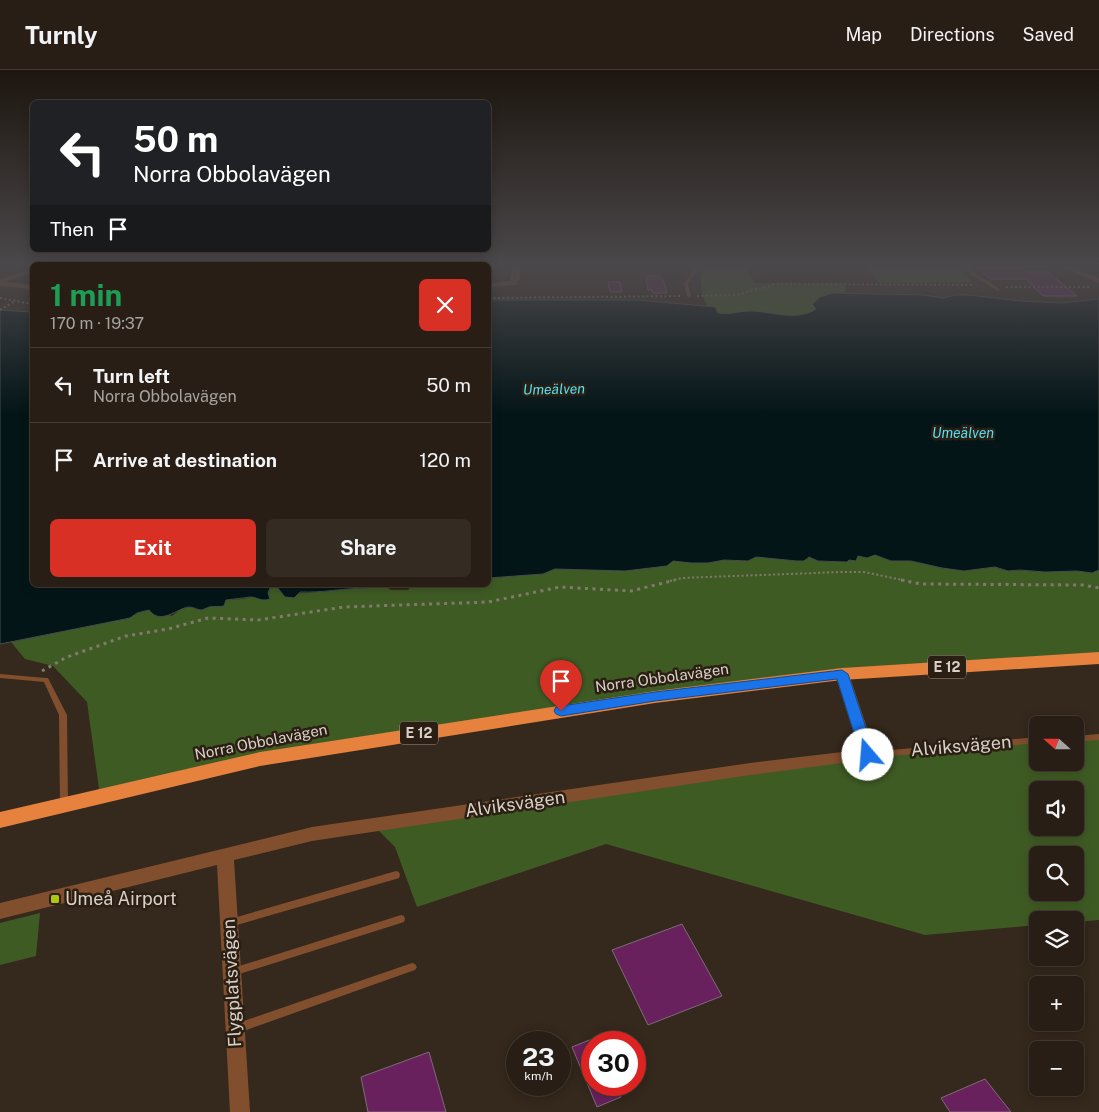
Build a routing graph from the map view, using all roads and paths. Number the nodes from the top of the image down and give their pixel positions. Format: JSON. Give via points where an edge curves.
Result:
{"nodes":[{"id":1,"x":1099,"y":588,"type":"edge"},
{"id":2,"x":1099,"y":658,"type":"edge"},
{"id":3,"x":842,"y":674,"type":"junction"},
{"id":4,"x":0,"y":676,"type":"edge"},
{"id":5,"x":27,"y":678,"type":"junction"},
{"id":6,"x":1099,"y":737,"type":"edge"},
{"id":7,"x":1084,"y":738,"type":"edge"},
{"id":8,"x":1029,"y":741,"type":"edge"},
{"id":9,"x":868,"y":755,"type":"junction"},
{"id":10,"x":64,"y":805,"type":"junction"},
{"id":11,"x":0,"y":820,"type":"edge"},
{"id":12,"x":225,"y":855,"type":"junction"},
{"id":13,"x":396,"y":875,"type":"dead end"},
{"id":14,"x":0,"y":911,"type":"edge"},
{"id":15,"x":401,"y":919,"type":"dead end"},
{"id":16,"x":228,"y":924,"type":"junction"},
{"id":17,"x":412,"y":967,"type":"dead end"},
{"id":18,"x":232,"y":973,"type":"junction"},
{"id":19,"x":235,"y":1029,"type":"junction"},
{"id":20,"x":240,"y":1112,"type":"edge"}],
"edges":[{"from":1,"to":5,"type":"path","via":[[1083,585],[921,584],[864,572],[682,578],[631,591],[560,587],[488,602],[344,607],[258,620],[208,618],[126,636],[68,657]]},
{"from":2,"to":3,"type":"highway","name":"Norra Obbolavägen","number":"E 12"},
{"from":3,"to":9,"type":"street"},
{"from":3,"to":10,"type":"highway","name":"Norra Obbolavägen","number":"E 12","via":[[655,696],[260,759]]},
{"from":4,"to":5,"type":"lane"},
{"from":5,"to":10,"type":"lane","via":[[46,680],[63,715]]},
{"from":6,"to":7,"type":"lane"},
{"from":8,"to":9,"type":"lane","name":"Alviksvägen"},
{"from":9,"to":12,"type":"street","name":"Alviksvägen","via":[[750,769],[321,832]]},
{"from":10,"to":11,"type":"highway","name":"Norra Obbolavägen","number":"E 12"},
{"from":12,"to":14,"type":"street","name":"Alviksvägen"},
{"from":12,"to":16,"type":"street","name":"Flygplatsvägen"},
{"from":13,"to":16,"type":"lane"},
{"from":15,"to":18,"type":"lane"},
{"from":16,"to":18,"type":"street","name":"Flygplatsvägen"},
{"from":17,"to":19,"type":"lane"},
{"from":18,"to":19,"type":"street","name":"Flygplatsvägen"},
{"from":19,"to":20,"type":"street","name":"Flygplatsvägen"}]}
